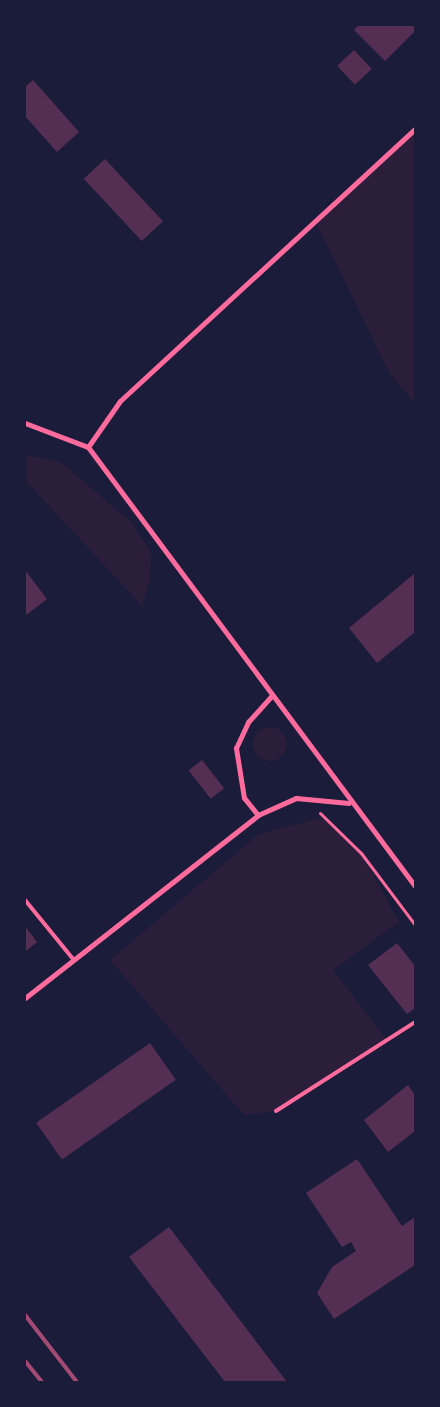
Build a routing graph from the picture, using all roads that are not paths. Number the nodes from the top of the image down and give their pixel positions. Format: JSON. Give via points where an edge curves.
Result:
{"nodes":[{"id":1,"x":415,"y":129,"type":"edge"},
{"id":2,"x":25,"y":423,"type":"edge"},
{"id":3,"x":88,"y":447,"type":"junction"},
{"id":4,"x":272,"y":695,"type":"junction"},
{"id":5,"x":349,"y":803,"type":"junction"},
{"id":6,"x":258,"y":815,"type":"junction"},
{"id":7,"x":415,"y":886,"type":"edge"},
{"id":8,"x":25,"y":900,"type":"edge"},
{"id":9,"x":74,"y":960,"type":"junction"},
{"id":10,"x":25,"y":998,"type":"edge"},
{"id":11,"x":415,"y":1022,"type":"edge"},
{"id":12,"x":276,"y":1111,"type":"dead end"}],
"edges":[{"from":1,"to":3,"type":"street","via":[[120,401]]},
{"from":2,"to":3,"type":"street"},
{"from":3,"to":4,"type":"street"},
{"from":4,"to":5,"type":"street"},
{"from":4,"to":6,"type":"street","via":[[245,726],[236,748],[244,798]]},
{"from":5,"to":6,"type":"street","via":[[309,799],[281,802]]},
{"from":5,"to":7,"type":"street"},
{"from":6,"to":9,"type":"street"},
{"from":8,"to":9,"type":"lane"},
{"from":9,"to":10,"type":"street"},
{"from":11,"to":12,"type":"lane"}]}
